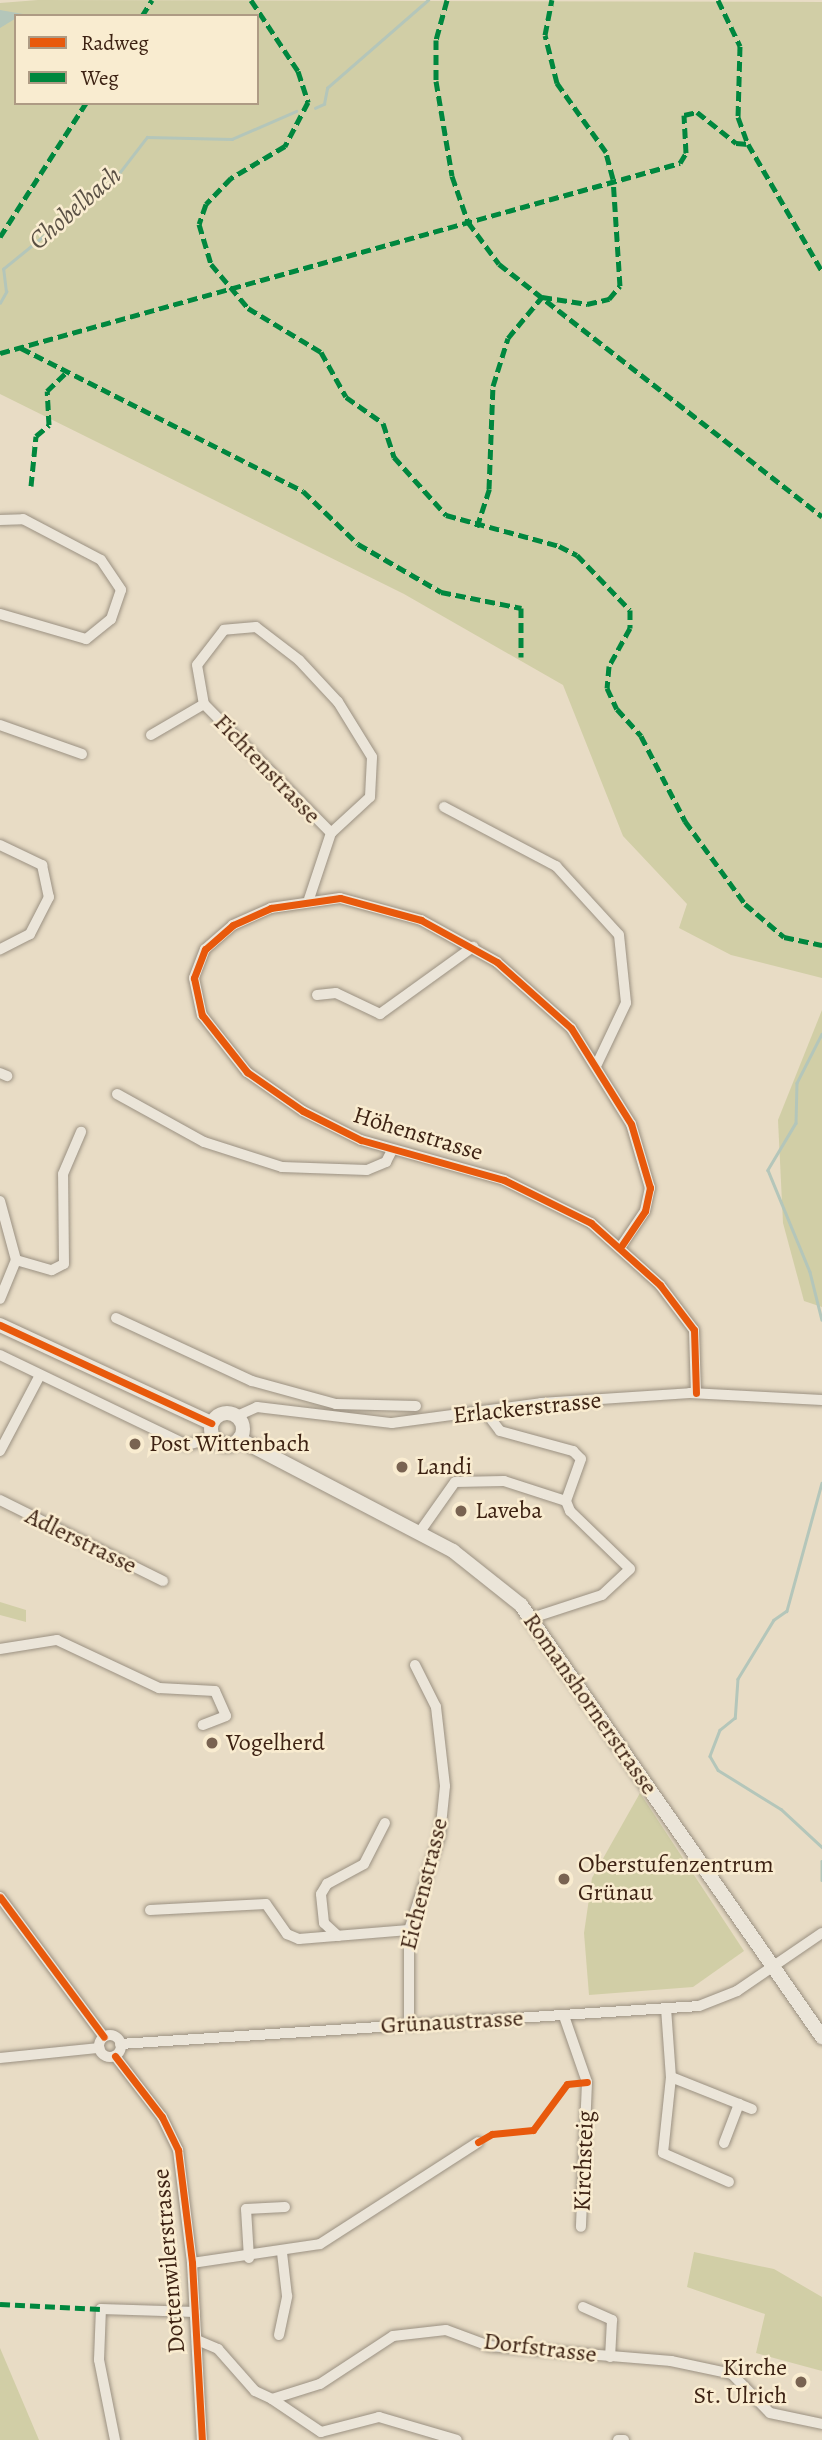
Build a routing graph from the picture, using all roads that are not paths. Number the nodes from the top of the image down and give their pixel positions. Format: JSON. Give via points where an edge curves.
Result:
{"nodes":[{"id":1,"x":0,"y":520,"type":"edge"},
{"id":2,"x":0,"y":614,"type":"edge"},
{"id":3,"x":204,"y":704,"type":"junction"},
{"id":4,"x":0,"y":725,"type":"edge"},
{"id":5,"x":151,"y":735,"type":"dead end"},
{"id":6,"x":82,"y":754,"type":"dead end"},
{"id":7,"x":444,"y":807,"type":"dead end"},
{"id":8,"x":331,"y":833,"type":"junction"},
{"id":9,"x":0,"y":845,"type":"edge"},
{"id":10,"x":309,"y":899,"type":"junction"},
{"id":11,"x":473,"y":947,"type":"junction"},
{"id":12,"x":0,"y":949,"type":"edge"},
{"id":13,"x":317,"y":995,"type":"dead end"},
{"id":14,"x":597,"y":1064,"type":"junction"},
{"id":15,"x":117,"y":1094,"type":"dead end"},
{"id":16,"x":81,"y":1132,"type":"dead end"},
{"id":17,"x":392,"y":1150,"type":"junction"},
{"id":18,"x":0,"y":1201,"type":"edge"},
{"id":19,"x":622,"y":1245,"type":"junction"},
{"id":20,"x":16,"y":1260,"type":"junction"},
{"id":21,"x":0,"y":1299,"type":"edge"},
{"id":22,"x":116,"y":1318,"type":"dead end"},
{"id":23,"x":0,"y":1325,"type":"edge"},
{"id":24,"x":0,"y":1354,"type":"edge"},
{"id":25,"x":40,"y":1375,"type":"junction"},
{"id":26,"x":696,"y":1393,"type":"junction"},
{"id":27,"x":301,"y":1395,"type":"junction"},
{"id":28,"x":822,"y":1400,"type":"edge"},
{"id":29,"x":416,"y":1406,"type":"dead end"},
{"id":30,"x":485,"y":1411,"type":"junction"},
{"id":31,"x":296,"y":1414,"type":"junction"},
{"id":32,"x":237,"y":1416,"type":"junction"},
{"id":33,"x":212,"y":1431,"type":"junction"},
{"id":34,"x":240,"y":1439,"type":"junction"},
{"id":35,"x":0,"y":1451,"type":"edge"},
{"id":36,"x":0,"y":1500,"type":"edge"},
{"id":37,"x":566,"y":1501,"type":"junction"},
{"id":38,"x":419,"y":1533,"type":"junction"},
{"id":39,"x":163,"y":1581,"type":"dead end"},
{"id":40,"x":532,"y":1618,"type":"junction"},
{"id":41,"x":0,"y":1649,"type":"edge"},
{"id":42,"x":415,"y":1665,"type":"dead end"},
{"id":43,"x":203,"y":1725,"type":"dead end"},
{"id":44,"x":385,"y":1823,"type":"dead end"},
{"id":45,"x":0,"y":1896,"type":"edge"},
{"id":46,"x":150,"y":1910,"type":"dead end"},
{"id":47,"x":410,"y":1930,"type":"junction"},
{"id":48,"x":822,"y":1933,"type":"edge"},
{"id":49,"x":338,"y":1936,"type":"junction"},
{"id":50,"x":773,"y":1967,"type":"junction"},
{"id":51,"x":666,"y":2008,"type":"junction"},
{"id":52,"x":564,"y":2016,"type":"junction"},
{"id":53,"x":409,"y":2024,"type":"junction"},
{"id":54,"x":104,"y":2037,"type":"junction"},
{"id":55,"x":822,"y":2037,"type":"edge"},
{"id":56,"x":120,"y":2043,"type":"junction"},
{"id":57,"x":99,"y":2048,"type":"junction"},
{"id":58,"x":115,"y":2056,"type":"junction"},
{"id":59,"x":0,"y":2057,"type":"edge"},
{"id":60,"x":671,"y":2077,"type":"junction"},
{"id":61,"x":739,"y":2105,"type":"junction"},
{"id":62,"x":752,"y":2109,"type":"dead end"},
{"id":63,"x":478,"y":2142,"type":"dead end"},
{"id":64,"x":724,"y":2143,"type":"dead end"},
{"id":65,"x":729,"y":2182,"type":"dead end"},
{"id":66,"x":285,"y":2207,"type":"dead end"},
{"id":67,"x":581,"y":2227,"type":"dead end"},
{"id":68,"x":282,"y":2253,"type":"junction"},
{"id":69,"x":249,"y":2258,"type":"junction"},
{"id":70,"x":192,"y":2263,"type":"junction"},
{"id":71,"x":583,"y":2307,"type":"dead end"},
{"id":72,"x":195,"y":2312,"type":"junction"},
{"id":73,"x":279,"y":2335,"type":"dead end"},
{"id":74,"x":197,"y":2340,"type":"junction"},
{"id":75,"x":610,"y":2357,"type":"junction"},
{"id":76,"x":272,"y":2399,"type":"junction"},
{"id":77,"x":822,"y":2424,"type":"edge"},
{"id":78,"x":115,"y":2440,"type":"edge"},
{"id":79,"x":202,"y":2440,"type":"edge"},
{"id":80,"x":457,"y":2440,"type":"edge"},
{"id":81,"x":618,"y":2440,"type":"edge"},
{"id":82,"x":624,"y":2440,"type":"edge"}],
"edges":[{"from":1,"to":2,"type":"street","via":[[23,519],[101,560],[121,590],[111,619],[86,639]]},
{"from":3,"to":5,"type":"street","name":"Fichtenstrasse"},
{"from":3,"to":8,"type":"street","name":"Fichtenstrasse"},
{"from":3,"to":8,"type":"street","name":"Fichtenstrasse","via":[[195,676],[199,660],[230,627],[264,631],[305,666],[338,702],[372,757],[370,797]]},
{"from":4,"to":6,"type":"street"},
{"from":7,"to":14,"type":"street","via":[[556,866],[619,934],[626,1003]]},
{"from":8,"to":10,"type":"street","name":"Fichtenstrasse"},
{"from":9,"to":12,"type":"street","via":[[42,866],[48,889],[30,934]]},
{"from":10,"to":11,"type":"street","name":"Höhenstrasse","via":[[385,906]]},
{"from":10,"to":17,"type":"street","name":"Höhenstrasse","via":[[271,908],[233,925],[205,949],[194,978],[202,1015],[229,1055],[275,1094],[337,1129]]},
{"from":11,"to":13,"type":"street","via":[[380,1014],[336,993]]},
{"from":11,"to":14,"type":"street","name":"Höhenstrasse","via":[[542,998]]},
{"from":14,"to":19,"type":"street","name":"Höhenstrasse","via":[[631,1124],[650,1188],[641,1220]]},
{"from":15,"to":17,"type":"street","via":[[204,1142],[282,1167],[368,1170],[386,1162]]},
{"from":16,"to":20,"type":"street","via":[[63,1174],[64,1264],[52,1270]]},
{"from":17,"to":19,"type":"street","name":"Höhenstrasse","via":[[544,1196]]},
{"from":18,"to":20,"type":"street"},
{"from":19,"to":26,"type":"street","name":"Höhenstrasse","via":[[694,1330]]},
{"from":20,"to":21,"type":"street"},
{"from":22,"to":27,"type":"street","via":[[209,1364]]},
{"from":23,"to":33,"type":"main road"},
{"from":24,"to":25,"type":"street"},
{"from":25,"to":33,"type":"street","via":[[192,1446]]},
{"from":25,"to":35,"type":"street"},
{"from":26,"to":28,"type":"street","name":"Erlackerstrasse"},
{"from":26,"to":30,"type":"street","name":"Erlackerstrasse"},
{"from":27,"to":29,"type":"street","via":[[336,1404]]},
{"from":27,"to":31,"type":"street"},
{"from":30,"to":31,"type":"street","name":"Erlackerstrasse","via":[[393,1423]]},
{"from":30,"to":37,"type":"street","via":[[500,1432],[573,1451],[581,1459]]},
{"from":31,"to":32,"type":"street","name":"Erlackerstrasse","via":[[257,1407]]},
{"from":32,"to":33,"type":"main road","via":[[222,1413]]},
{"from":32,"to":34,"type":"main road"},
{"from":33,"to":34,"type":"main road","via":[[224,1445]]},
{"from":34,"to":38,"type":"main road","name":"Romanshornerstrasse"},
{"from":36,"to":39,"type":"street","name":"Adlerstrasse"},
{"from":37,"to":38,"type":"street","via":[[504,1481],[455,1482]]},
{"from":37,"to":40,"type":"street","via":[[629,1569],[602,1595]]},
{"from":38,"to":40,"type":"main road","name":"Romanshornerstrasse","via":[[481,1569]]},
{"from":40,"to":50,"type":"main road","name":"Romanshornerstrasse"},
{"from":41,"to":43,"type":"street","via":[[57,1640],[159,1688],[215,1691],[226,1716]]},
{"from":42,"to":47,"type":"street","name":"Eichenstrasse","via":[[436,1707],[445,1786],[440,1835]]},
{"from":44,"to":49,"type":"street","via":[[364,1864],[332,1881],[321,1894],[324,1923]]},
{"from":45,"to":54,"type":"street"},
{"from":46,"to":49,"type":"street","via":[[258,1903],[272,1908],[291,1937]]},
{"from":47,"to":49,"type":"street"},
{"from":47,"to":53,"type":"street","name":"Eichenstrasse"},
{"from":48,"to":50,"type":"street","name":"Grünaustrasse"},
{"from":50,"to":51,"type":"street","name":"Grünaustrasse","via":[[718,2001]]},
{"from":50,"to":55,"type":"main road","name":"Romanshornerstrasse"},
{"from":51,"to":52,"type":"street","name":"Grünaustrasse"},
{"from":51,"to":60,"type":"street"},
{"from":52,"to":53,"type":"street","name":"Grünaustrasse"},
{"from":52,"to":67,"type":"street","name":"Kirchsteig","via":[[587,2082]]},
{"from":53,"to":56,"type":"street","name":"Grünaustrasse"},
{"from":54,"to":56,"type":"street"},
{"from":54,"to":57,"type":"street"},
{"from":56,"to":58,"type":"street"},
{"from":57,"to":58,"type":"street"},
{"from":57,"to":59,"type":"street"},
{"from":58,"to":70,"type":"street","name":"Dottenwilerstrasse","via":[[174,2138]]},
{"from":60,"to":61,"type":"street"},
{"from":60,"to":65,"type":"street","via":[[663,2153]]},
{"from":61,"to":62,"type":"street"},
{"from":61,"to":64,"type":"street"},
{"from":63,"to":68,"type":"street","via":[[354,2228]]},
{"from":66,"to":69,"type":"street","via":[[246,2209]]},
{"from":68,"to":69,"type":"street"},
{"from":68,"to":73,"type":"street","via":[[287,2296]]},
{"from":69,"to":70,"type":"street"},
{"from":70,"to":72,"type":"street","name":"Dottenwilerstrasse"},
{"from":71,"to":75,"type":"street","via":[[612,2319]]},
{"from":72,"to":74,"type":"street","name":"Dottenwilerstrasse"},
{"from":72,"to":78,"type":"street","via":[[100,2309],[99,2360]]},
{"from":74,"to":76,"type":"street","via":[[218,2349],[255,2391]]},
{"from":74,"to":79,"type":"street","name":"Dottenwilerstrasse"},
{"from":75,"to":76,"type":"street","name":"Dorfstrasse","via":[[489,2346],[446,2330],[412,2333],[374,2346],[320,2384]]},
{"from":75,"to":77,"type":"street","name":"Dorfstrasse","via":[[732,2374],[770,2413]]},
{"from":76,"to":80,"type":"street","via":[[321,2432],[379,2417]]},
{"from":81,"to":82,"type":"street"}]}
